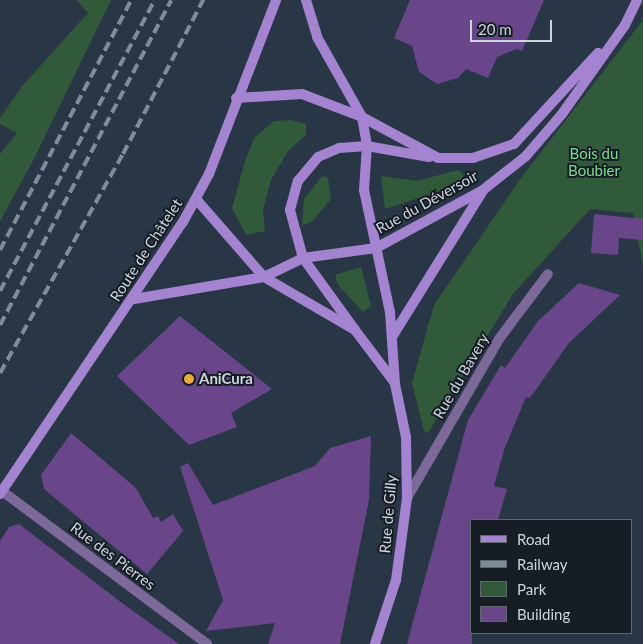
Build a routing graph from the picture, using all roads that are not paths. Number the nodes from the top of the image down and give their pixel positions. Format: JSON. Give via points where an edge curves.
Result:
{"nodes":[{"id":1,"x":276,"y":0,"type":"edge"},
{"id":2,"x":306,"y":0,"type":"edge"},
{"id":3,"x":637,"y":0,"type":"edge"},
{"id":4,"x":625,"y":25,"type":"junction"},
{"id":5,"x":236,"y":98,"type":"junction"},
{"id":6,"x":362,"y":117,"type":"junction"},
{"id":7,"x":367,"y":146,"type":"junction"},
{"id":8,"x":438,"y":158,"type":"junction"},
{"id":9,"x":483,"y":190,"type":"junction"},
{"id":10,"x":196,"y":199,"type":"junction"},
{"id":11,"x":376,"y":248,"type":"junction"},
{"id":12,"x":303,"y":258,"type":"junction"},
{"id":13,"x":548,"y":274,"type":"dead end"},
{"id":14,"x":264,"y":277,"type":"junction"},
{"id":15,"x":134,"y":299,"type":"junction"},
{"id":16,"x":355,"y":330,"type":"junction"},
{"id":17,"x":392,"y":337,"type":"junction"},
{"id":18,"x":396,"y":384,"type":"junction"},
{"id":19,"x":1,"y":492,"type":"edge"},
{"id":20,"x":407,"y":498,"type":"junction"},
{"id":21,"x":207,"y":644,"type":"edge"},
{"id":22,"x":376,"y":644,"type":"edge"}],
"edges":[{"from":1,"to":5,"type":"main road","name":"Route de Châtelet"},
{"from":2,"to":6,"type":"main road","via":[[317,37]]},
{"from":3,"to":4,"type":"main road","name":"Rue du Déversoir"},
{"from":4,"to":8,"type":"main road","name":"Rue du Déversoir","via":[[514,144],[473,158]]},
{"from":4,"to":9,"type":"main road","name":"Rue du Déversoir","via":[[538,142]]},
{"from":5,"to":6,"type":"main road","name":"Rue du Déversoir","via":[[302,94]]},
{"from":5,"to":10,"type":"main road","name":"Route de Châtelet"},
{"from":6,"to":7,"type":"main road","name":"Rue de Gilly"},
{"from":6,"to":8,"type":"main road","name":"Rue du Déversoir"},
{"from":7,"to":8,"type":"main road"},
{"from":7,"to":11,"type":"main road","name":"Rue de Gilly","via":[[364,190]]},
{"from":7,"to":12,"type":"main road","via":[[339,148],[318,157],[298,181],[290,210]]},
{"from":9,"to":11,"type":"main road","name":"Rue du Déversoir"},
{"from":9,"to":17,"type":"main road"},
{"from":10,"to":14,"type":"main road"},
{"from":10,"to":15,"type":"main road","name":"Route de Châtelet"},
{"from":11,"to":12,"type":"main road","name":"Rue du Déversoir"},
{"from":11,"to":17,"type":"main road","name":"Rue de Gilly"},
{"from":12,"to":14,"type":"main road","name":"Rue du Déversoir"},
{"from":12,"to":16,"type":"main road"},
{"from":13,"to":20,"type":"street","name":"Rue du Bavery","via":[[499,339]]},
{"from":14,"to":15,"type":"main road","name":"Rue du Déversoir"},
{"from":14,"to":16,"type":"main road"},
{"from":15,"to":19,"type":"main road","name":"Route de Châtelet"},
{"from":16,"to":18,"type":"main road"},
{"from":17,"to":18,"type":"main road","name":"Rue de Gilly"},
{"from":18,"to":20,"type":"main road","name":"Rue de Gilly","via":[[406,436]]},
{"from":19,"to":21,"type":"street","name":"Rue des Pierres"},
{"from":20,"to":22,"type":"main road","name":"Rue de Gilly","via":[[396,580]]}]}
